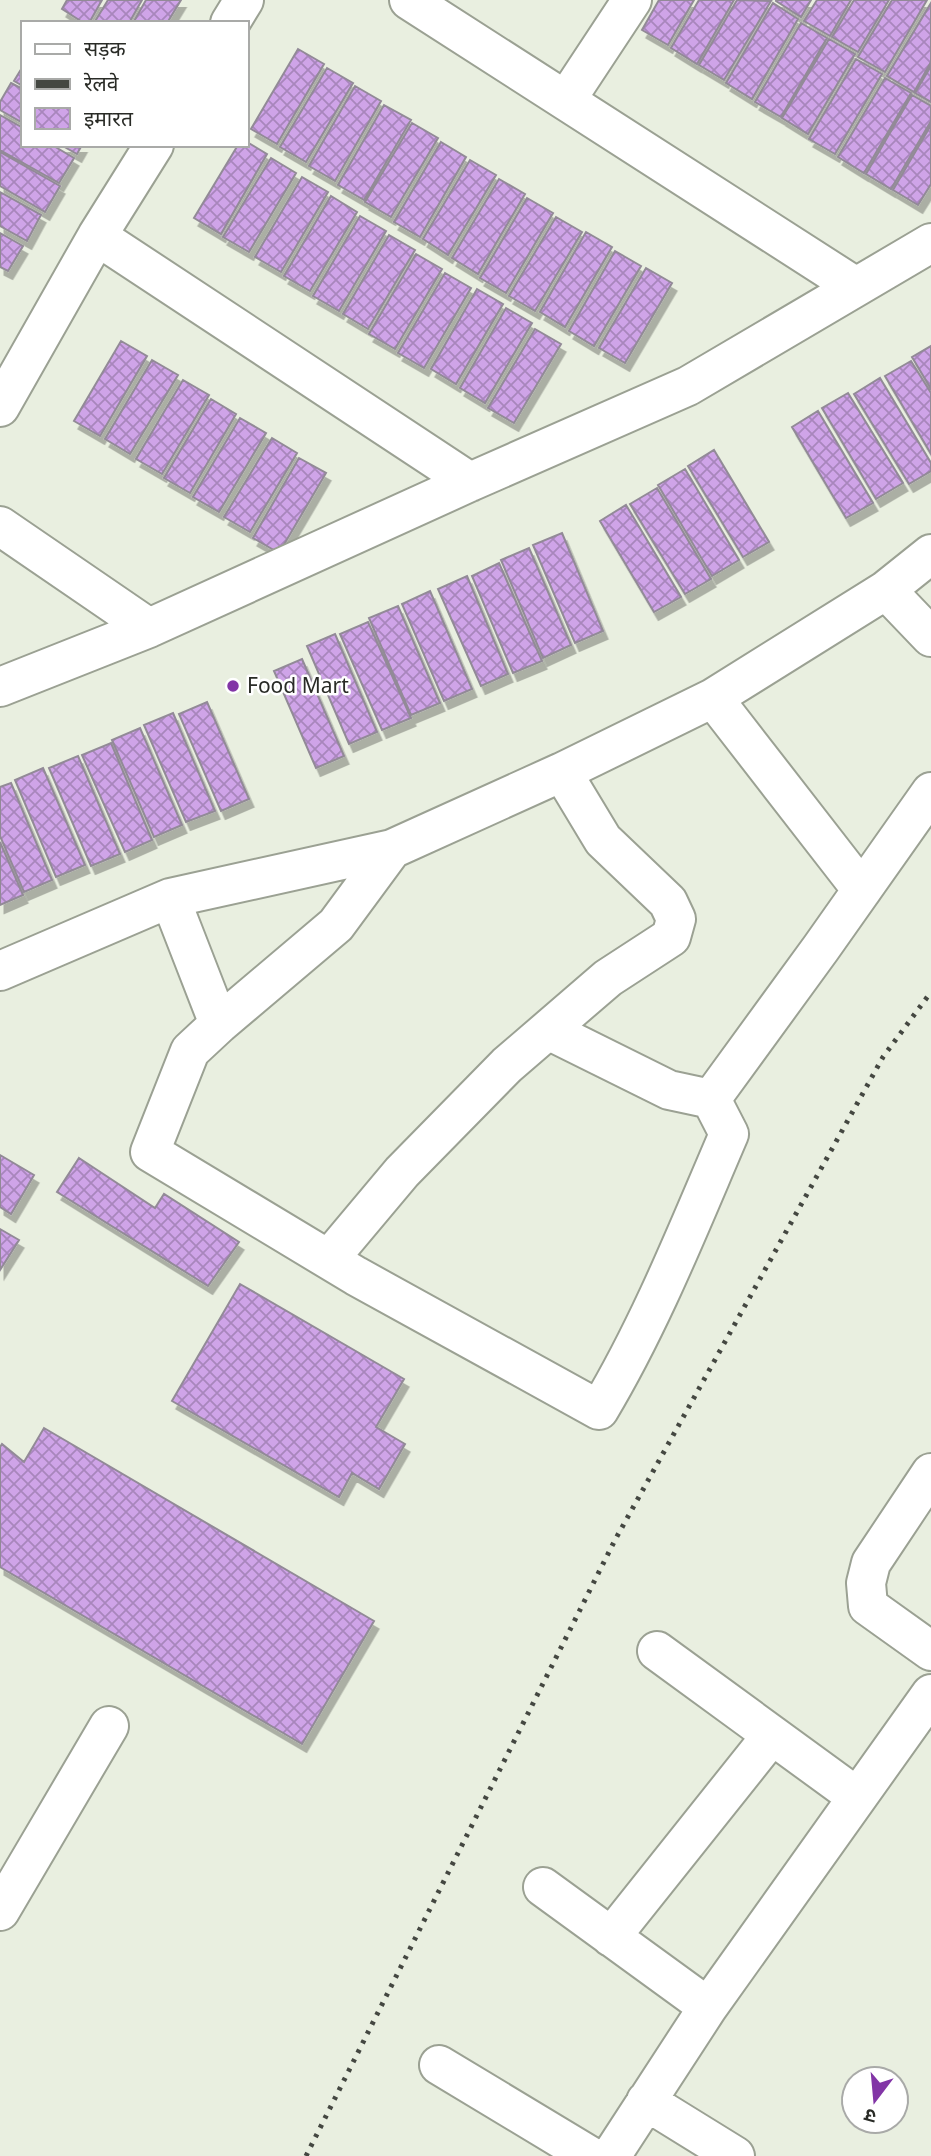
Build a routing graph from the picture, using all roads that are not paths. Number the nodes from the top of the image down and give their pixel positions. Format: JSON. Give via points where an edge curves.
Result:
{"nodes":[{"id":1,"x":244,"y":0,"type":"edge"},
{"id":2,"x":409,"y":0,"type":"edge"},
{"id":3,"x":632,"y":0,"type":"edge"},
{"id":4,"x":231,"y":21,"type":"edge"},
{"id":5,"x":566,"y":100,"type":"junction"},
{"id":6,"x":153,"y":147,"type":"edge"},
{"id":7,"x":97,"y":236,"type":"junction"},
{"id":8,"x":931,"y":243,"type":"edge"},
{"id":9,"x":856,"y":287,"type":"junction"},
{"id":10,"x":0,"y":407,"type":"edge"},
{"id":11,"x":470,"y":482,"type":"junction"},
{"id":12,"x":0,"y":526,"type":"edge"},
{"id":13,"x":931,"y":554,"type":"edge"},
{"id":14,"x":886,"y":590,"type":"junction"},
{"id":15,"x":149,"y":628,"type":"junction"},
{"id":16,"x":931,"y":636,"type":"edge"},
{"id":17,"x":0,"y":687,"type":"edge"},
{"id":18,"x":713,"y":698,"type":"junction"},
{"id":19,"x":562,"y":772,"type":"junction"},
{"id":20,"x":931,"y":792,"type":"edge"},
{"id":21,"x":392,"y":849,"type":"junction"},
{"id":22,"x":862,"y":890,"type":"junction"},
{"id":23,"x":170,"y":898,"type":"junction"},
{"id":24,"x":0,"y":971,"type":"edge"},
{"id":25,"x":219,"y":1024,"type":"junction"},
{"id":26,"x":548,"y":1030,"type":"junction"},
{"id":27,"x":710,"y":1099,"type":"junction"},
{"id":28,"x":329,"y":1259,"type":"junction"},
{"id":29,"x":931,"y":1473,"type":"edge"},
{"id":30,"x":657,"y":1651,"type":"dead end"},
{"id":31,"x":931,"y":1651,"type":"edge"},
{"id":32,"x":931,"y":1694,"type":"edge"},
{"id":33,"x":109,"y":1726,"type":"dead end"},
{"id":34,"x":772,"y":1735,"type":"junction"},
{"id":35,"x":857,"y":1797,"type":"junction"},
{"id":36,"x":543,"y":1887,"type":"dead end"},
{"id":37,"x":0,"y":1911,"type":"edge"},
{"id":38,"x":611,"y":1937,"type":"junction"},
{"id":39,"x":708,"y":2007,"type":"junction"},
{"id":40,"x":439,"y":2065,"type":"dead end"},
{"id":41,"x":646,"y":2101,"type":"junction"},
{"id":42,"x":590,"y":2156,"type":"edge"},
{"id":43,"x":611,"y":2156,"type":"edge"},
{"id":44,"x":735,"y":2156,"type":"edge"}],
"edges":[{"from":1,"to":4,"type":"street"},
{"from":2,"to":5,"type":"street"},
{"from":3,"to":5,"type":"street"},
{"from":5,"to":9,"type":"street"},
{"from":6,"to":7,"type":"street"},
{"from":7,"to":10,"type":"street"},
{"from":7,"to":11,"type":"street"},
{"from":8,"to":9,"type":"street"},
{"from":9,"to":11,"type":"street","via":[[688,386]]},
{"from":11,"to":15,"type":"street"},
{"from":12,"to":15,"type":"street"},
{"from":13,"to":14,"type":"street"},
{"from":14,"to":16,"type":"street"},
{"from":14,"to":18,"type":"street"},
{"from":15,"to":17,"type":"street"},
{"from":18,"to":19,"type":"street"},
{"from":18,"to":22,"type":"street"},
{"from":19,"to":21,"type":"street"},
{"from":19,"to":26,"type":"street","via":[[603,840],[668,902],[676,919],[671,937],[608,978]]},
{"from":20,"to":22,"type":"street"},
{"from":21,"to":23,"type":"street"},
{"from":21,"to":25,"type":"street","via":[[336,925]]},
{"from":22,"to":27,"type":"street"},
{"from":23,"to":24,"type":"street"},
{"from":23,"to":25,"type":"street"},
{"from":25,"to":28,"type":"street","via":[[190,1051],[150,1152]]},
{"from":26,"to":27,"type":"street","via":[[669,1090]]},
{"from":26,"to":28,"type":"street","via":[[402,1172]]},
{"from":27,"to":28,"type":"street","via":[[729,1134],[627,1362],[599,1410]]},
{"from":29,"to":31,"type":"street","via":[[872,1563],[866,1583],[868,1606]]},
{"from":30,"to":34,"type":"street"},
{"from":32,"to":35,"type":"street"},
{"from":33,"to":37,"type":"street"},
{"from":34,"to":35,"type":"street"},
{"from":34,"to":38,"type":"street"},
{"from":35,"to":39,"type":"street"},
{"from":36,"to":38,"type":"street"},
{"from":38,"to":39,"type":"street"},
{"from":39,"to":41,"type":"street"},
{"from":40,"to":42,"type":"street"},
{"from":41,"to":43,"type":"street"},
{"from":41,"to":44,"type":"street"}]}
